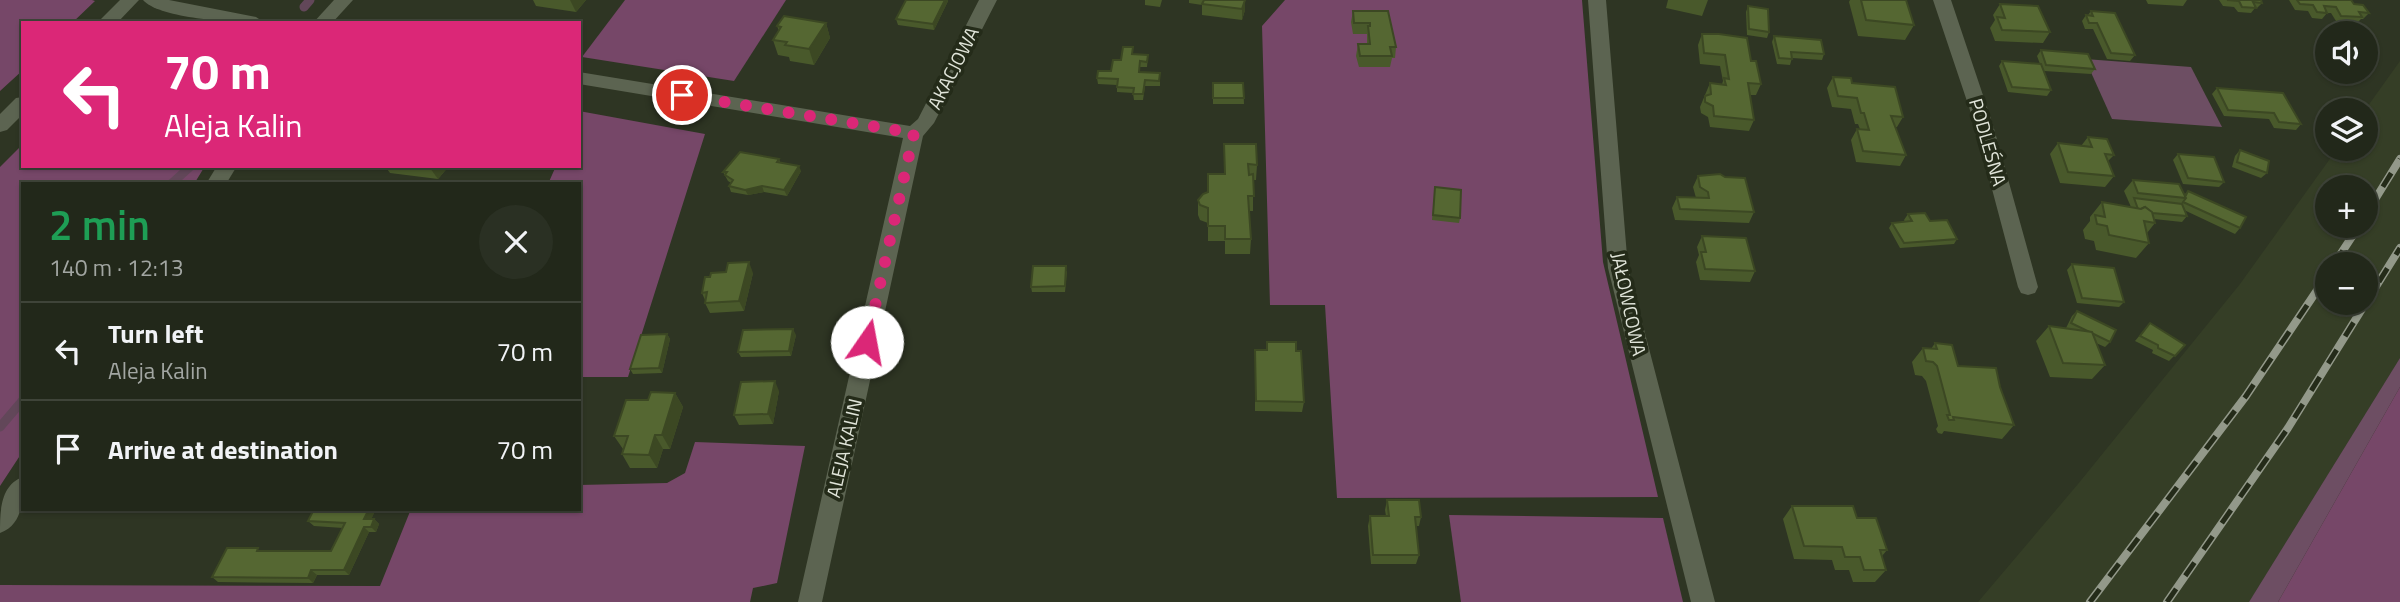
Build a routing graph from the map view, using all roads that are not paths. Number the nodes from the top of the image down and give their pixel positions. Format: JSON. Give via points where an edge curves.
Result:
{"nodes":[{"id":1,"x":130,"y":0,"type":"edge"},
{"id":2,"x":152,"y":0,"type":"edge"},
{"id":3,"x":344,"y":0,"type":"edge"},
{"id":4,"x":988,"y":0,"type":"edge"},
{"id":5,"x":1597,"y":0,"type":"edge"},
{"id":6,"x":1942,"y":0,"type":"edge"},
{"id":7,"x":108,"y":21,"type":"edge"},
{"id":8,"x":246,"y":21,"type":"edge"},
{"id":9,"x":324,"y":21,"type":"edge"},
{"id":10,"x":581,"y":78,"type":"edge"},
{"id":11,"x":21,"y":105,"type":"edge"},
{"id":12,"x":0,"y":125,"type":"edge"},
{"id":13,"x":914,"y":133,"type":"junction"},
{"id":14,"x":2028,"y":286,"type":"dead end"},
{"id":15,"x":21,"y":489,"type":"edge"},
{"id":16,"x":0,"y":522,"type":"edge"},
{"id":17,"x":810,"y":602,"type":"edge"},
{"id":18,"x":1703,"y":602,"type":"edge"}],
"edges":[{"from":1,"to":7,"type":"street"},
{"from":2,"to":8,"type":"street"},
{"from":3,"to":9,"type":"street"},
{"from":4,"to":13,"type":"street","name":"AKACJOWA","via":[[925,123]]},
{"from":5,"to":18,"type":"street","name":"JAŁOWCOWA","via":[[1618,268]]},
{"from":6,"to":14,"type":"street","name":"PODLEŚNA","via":[[1984,125]]},
{"from":10,"to":13,"type":"street"},
{"from":11,"to":12,"type":"street"},
{"from":13,"to":17,"type":"street","name":"ALEJA KALIN"},
{"from":15,"to":16,"type":"street"}]}
